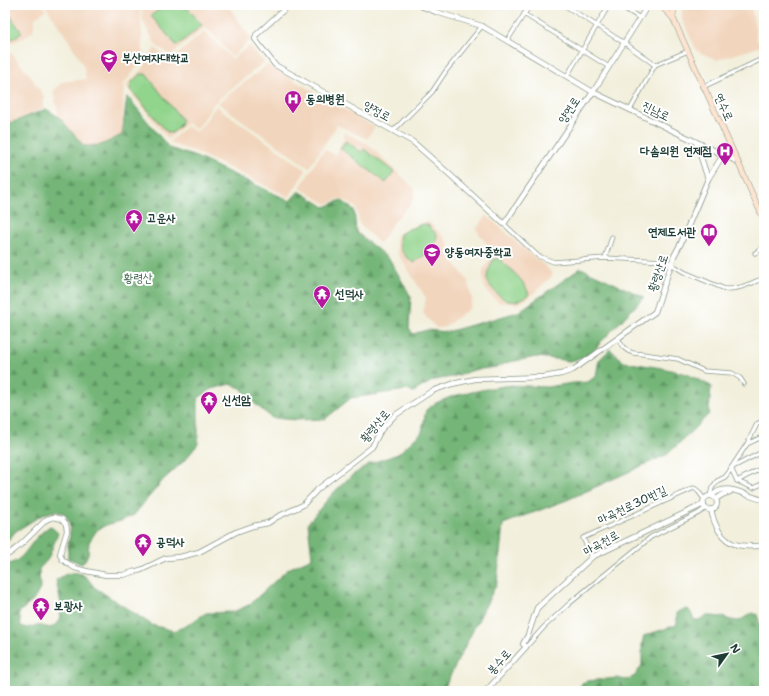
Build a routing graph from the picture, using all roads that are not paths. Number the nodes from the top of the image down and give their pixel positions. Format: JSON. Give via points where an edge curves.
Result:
{"nodes":[{"id":1,"x":289,"y":5,"type":"edge"},
{"id":2,"x":419,"y":5,"type":"edge"},
{"id":3,"x":530,"y":5,"type":"edge"},
{"id":4,"x":564,"y":5,"type":"edge"},
{"id":5,"x":610,"y":5,"type":"edge"},
{"id":6,"x":619,"y":5,"type":"edge"},
{"id":7,"x":648,"y":5,"type":"edge"},
{"id":8,"x":660,"y":5,"type":"edge"},
{"id":9,"x":674,"y":5,"type":"edge"},
{"id":10,"x":524,"y":14,"type":"junction"},
{"id":11,"x":640,"y":18,"type":"junction"},
{"id":12,"x":673,"y":18,"type":"junction"},
{"id":13,"x":482,"y":26,"type":"junction"},
{"id":14,"x":598,"y":26,"type":"junction"},
{"id":15,"x":507,"y":41,"type":"junction"},
{"id":16,"x":624,"y":43,"type":"junction"},
{"id":17,"x":582,"y":50,"type":"junction"},
{"id":18,"x":688,"y":51,"type":"junction"},
{"id":19,"x":764,"y":58,"type":"edge"},
{"id":20,"x":655,"y":65,"type":"junction"},
{"id":21,"x":609,"y":67,"type":"junction"},
{"id":22,"x":567,"y":76,"type":"junction"},
{"id":23,"x":704,"y":86,"type":"junction"},
{"id":24,"x":593,"y":92,"type":"junction"},
{"id":25,"x":630,"y":110,"type":"junction"},
{"id":26,"x":393,"y":131,"type":"junction"},
{"id":27,"x":696,"y":142,"type":"junction"},
{"id":28,"x":723,"y":155,"type":"junction"},
{"id":29,"x":738,"y":162,"type":"junction"},
{"id":30,"x":708,"y":179,"type":"junction"},
{"id":31,"x":762,"y":209,"type":"edge"},
{"id":32,"x":764,"y":220,"type":"edge"},
{"id":33,"x":504,"y":224,"type":"junction"},
{"id":34,"x":612,"y":237,"type":"dead end"},
{"id":35,"x":764,"y":244,"type":"edge"},
{"id":36,"x":755,"y":253,"type":"dead end"},
{"id":37,"x":605,"y":258,"type":"junction"},
{"id":38,"x":671,"y":264,"type":"junction"},
{"id":39,"x":764,"y":278,"type":"edge"},
{"id":40,"x":618,"y":339,"type":"junction"},
{"id":41,"x":744,"y":384,"type":"dead end"},
{"id":42,"x":764,"y":420,"type":"edge"},
{"id":43,"x":764,"y":436,"type":"edge"},
{"id":44,"x":747,"y":444,"type":"junction"},
{"id":45,"x":764,"y":451,"type":"edge"},
{"id":46,"x":764,"y":467,"type":"edge"},
{"id":47,"x":731,"y":468,"type":"junction"},
{"id":48,"x":737,"y":481,"type":"junction"},
{"id":49,"x":764,"y":483,"type":"edge"},
{"id":50,"x":753,"y":488,"type":"junction"},
{"id":51,"x":751,"y":496,"type":"junction"},
{"id":52,"x":712,"y":497,"type":"junction"},
{"id":53,"x":764,"y":500,"type":"edge"},
{"id":54,"x":705,"y":504,"type":"junction"},
{"id":55,"x":712,"y":509,"type":"junction"},
{"id":56,"x":764,"y":546,"type":"edge"},
{"id":57,"x":5,"y":556,"type":"edge"},
{"id":58,"x":592,"y":557,"type":"junction"},
{"id":59,"x":526,"y":647,"type":"junction"},
{"id":60,"x":486,"y":691,"type":"edge"}],
"edges":[{"from":1,"to":26,"type":"street","name":"양정로","via":[[256,35],[255,40],[275,65]]},
{"from":2,"to":13,"type":"street","name":"진남로"},
{"from":3,"to":10,"type":"street"},
{"from":4,"to":14,"type":"street"},
{"from":5,"to":14,"type":"street"},
{"from":6,"to":11,"type":"street"},
{"from":7,"to":11,"type":"street","name":"양연로"},
{"from":8,"to":12,"type":"main road","name":"연수로"},
{"from":9,"to":12,"type":"main road"},
{"from":10,"to":15,"type":"street"},
{"from":10,"to":17,"type":"street"},
{"from":11,"to":16,"type":"street","name":"양연로"},
{"from":12,"to":18,"type":"main road","name":"연수로"},
{"from":13,"to":15,"type":"street","name":"진남로"},
{"from":13,"to":26,"type":"street","via":[[432,92]]},
{"from":14,"to":16,"type":"street"},
{"from":14,"to":17,"type":"street"},
{"from":15,"to":22,"type":"street","name":"진남로"},
{"from":16,"to":20,"type":"street"},
{"from":16,"to":21,"type":"street","name":"양연로"},
{"from":17,"to":21,"type":"street"},
{"from":17,"to":22,"type":"street"},
{"from":18,"to":20,"type":"street"},
{"from":18,"to":23,"type":"main road","name":"연수로"},
{"from":19,"to":23,"type":"street"},
{"from":20,"to":25,"type":"street"},
{"from":21,"to":24,"type":"street","name":"양연로"},
{"from":22,"to":24,"type":"street","name":"진남로"},
{"from":23,"to":29,"type":"main road","name":"연수로"},
{"from":24,"to":25,"type":"street","name":"진남로"},
{"from":24,"to":33,"type":"street","name":"양연로"},
{"from":25,"to":27,"type":"street","name":"진남로"},
{"from":26,"to":33,"type":"street","name":"양정로","via":[[412,142]]},
{"from":27,"to":28,"type":"street","name":"진남로"},
{"from":27,"to":30,"type":"street"},
{"from":28,"to":29,"type":"street","name":"진남로"},
{"from":28,"to":30,"type":"street","name":"황령산로"},
{"from":29,"to":31,"type":"main road","name":"연수로"},
{"from":30,"to":38,"type":"street","name":"황령산로"},
{"from":31,"to":32,"type":"main road","name":"연수로"},
{"from":33,"to":37,"type":"street","via":[[538,256],[554,262]]},
{"from":34,"to":37,"type":"street"},
{"from":35,"to":36,"type":"street"},
{"from":37,"to":38,"type":"street","via":[[666,261]]},
{"from":38,"to":39,"type":"street","via":[[725,289],[732,290]]},
{"from":38,"to":40,"type":"street","name":"황령산로","via":[[655,312]]},
{"from":40,"to":41,"type":"street","via":[[623,347],[633,353],[678,359],[704,371],[732,373]]},
{"from":40,"to":57,"type":"street","name":"황령산로","via":[[573,370],[561,374],[475,379],[432,391],[394,416],[381,430],[372,448],[318,489],[303,505],[268,523],[236,532],[199,552],[166,558],[123,575],[86,571],[75,568],[62,559],[60,554],[67,531],[66,524],[62,519],[54,517],[47,519]]},
{"from":42,"to":44,"type":"street","via":[[757,424]]},
{"from":43,"to":44,"type":"street"},
{"from":44,"to":47,"type":"street"},
{"from":45,"to":47,"type":"street"},
{"from":46,"to":48,"type":"street"},
{"from":47,"to":48,"type":"street"},
{"from":47,"to":52,"type":"street","via":[[725,477],[715,484]]},
{"from":48,"to":50,"type":"street"},
{"from":49,"to":50,"type":"street"},
{"from":50,"to":51,"type":"street"},
{"from":51,"to":52,"type":"street","name":"마곡천로","via":[[742,492],[720,490]]},
{"from":51,"to":53,"type":"street","name":"마곡천로"},
{"from":52,"to":54,"type":"street","name":"마곡천로","via":[[706,497]]},
{"from":52,"to":55,"type":"street","via":[[717,502]]},
{"from":54,"to":55,"type":"street"},
{"from":54,"to":58,"type":"street","name":"마곡천로"},
{"from":54,"to":58,"type":"street","name":"마곡천로30번길","via":[[694,488],[583,538]]},
{"from":54,"to":59,"type":"street","via":[[699,513],[651,537],[570,603]]},
{"from":55,"to":56,"type":"street","via":[[716,525],[722,536],[730,542]]},
{"from":58,"to":59,"type":"street","name":"마곡천로","via":[[537,608],[523,644]]},
{"from":59,"to":60,"type":"street","name":"봉수로"}]}
